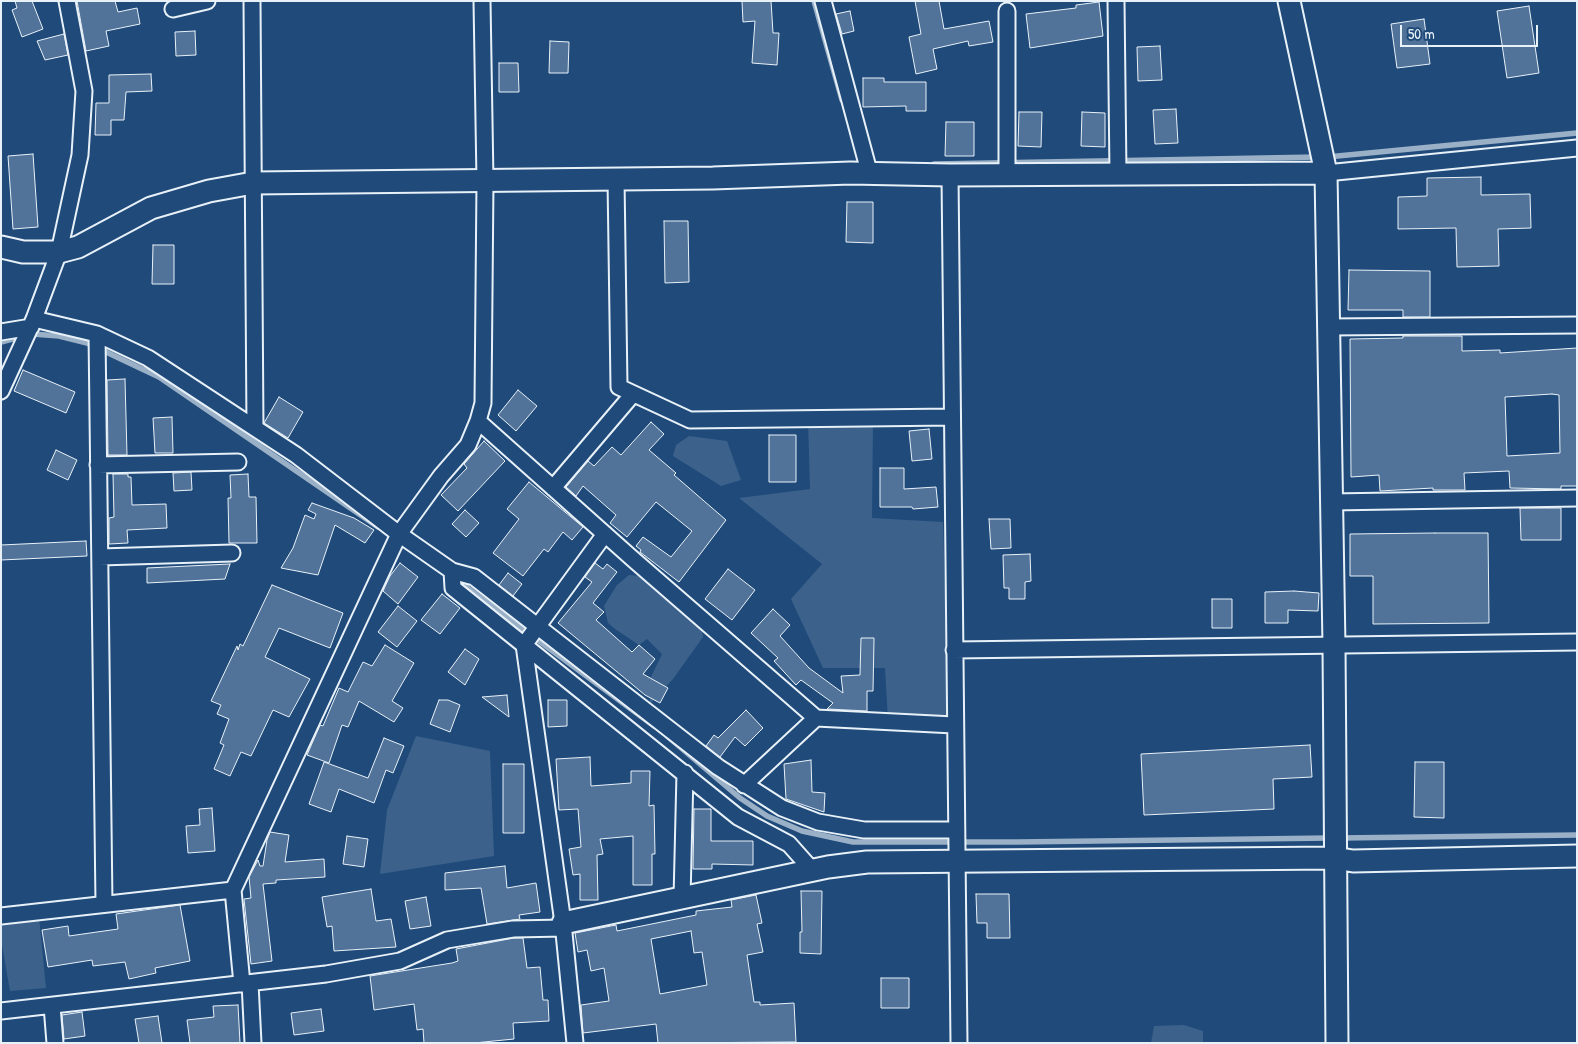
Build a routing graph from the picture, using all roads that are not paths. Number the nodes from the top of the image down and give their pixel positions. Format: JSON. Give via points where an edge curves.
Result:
{"nodes":[{"id":1,"x":67,"y":1,"type":"edge"},
{"id":2,"x":207,"y":1,"type":"edge"},
{"id":3,"x":252,"y":1,"type":"edge"},
{"id":4,"x":482,"y":1,"type":"edge"},
{"id":5,"x":823,"y":1,"type":"edge"},
{"id":6,"x":1116,"y":1,"type":"edge"},
{"id":7,"x":1289,"y":1,"type":"edge"},
{"id":8,"x":173,"y":9,"type":"dead end"},
{"id":9,"x":1007,"y":11,"type":"dead end"},
{"id":10,"x":1577,"y":148,"type":"edge"},
{"id":11,"x":1326,"y":173,"type":"junction"},
{"id":12,"x":1118,"y":174,"type":"junction"},
{"id":13,"x":870,"y":175,"type":"junction"},
{"id":14,"x":1007,"y":175,"type":"junction"},
{"id":15,"x":950,"y":176,"type":"junction"},
{"id":16,"x":616,"y":179,"type":"junction"},
{"id":17,"x":485,"y":181,"type":"junction"},
{"id":18,"x":253,"y":183,"type":"junction"},
{"id":19,"x":1,"y":247,"type":"edge"},
{"id":20,"x":59,"y":252,"type":"junction"},
{"id":21,"x":32,"y":323,"type":"junction"},
{"id":22,"x":1577,"y":325,"type":"edge"},
{"id":23,"x":1328,"y":327,"type":"junction"},
{"id":24,"x":1,"y":332,"type":"edge"},
{"id":25,"x":97,"y":334,"type":"junction"},
{"id":26,"x":1,"y":390,"type":"edge"},
{"id":27,"x":633,"y":394,"type":"junction"},
{"id":28,"x":952,"y":417,"type":"junction"},
{"id":29,"x":478,"y":421,"type":"junction"},
{"id":30,"x":255,"y":428,"type":"junction"},
{"id":31,"x":238,"y":462,"type":"dead end"},
{"id":32,"x":98,"y":465,"type":"junction"},
{"id":33,"x":553,"y":488,"type":"junction"},
{"id":34,"x":1577,"y":498,"type":"edge"},
{"id":35,"x":1331,"y":502,"type":"junction"},
{"id":36,"x":399,"y":534,"type":"junction"},
{"id":37,"x":605,"y":534,"type":"junction"},
{"id":38,"x":232,"y":553,"type":"dead end"},
{"id":39,"x":100,"y":557,"type":"junction"},
{"id":40,"x":452,"y":571,"type":"junction"},
{"id":41,"x":538,"y":625,"type":"junction"},
{"id":42,"x":1577,"y":642,"type":"edge"},
{"id":43,"x":524,"y":645,"type":"junction"},
{"id":44,"x":1334,"y":646,"type":"junction"},
{"id":45,"x":954,"y":650,"type":"junction"},
{"id":46,"x":816,"y":718,"type":"junction"},
{"id":47,"x":954,"y":725,"type":"junction"},
{"id":48,"x":685,"y":773,"type":"junction"},
{"id":49,"x":744,"y":785,"type":"junction"},
{"id":50,"x":955,"y":830,"type":"junction"},
{"id":51,"x":1577,"y":856,"type":"edge"},
{"id":52,"x":1334,"y":858,"type":"junction"},
{"id":53,"x":955,"y":862,"type":"junction"},
{"id":54,"x":813,"y":870,"type":"junction"},
{"id":55,"x":233,"y":890,"type":"junction"},
{"id":56,"x":682,"y":899,"type":"junction"},
{"id":57,"x":104,"y":904,"type":"junction"},
{"id":58,"x":1,"y":916,"type":"edge"},
{"id":59,"x":563,"y":925,"type":"junction"},
{"id":60,"x":246,"y":983,"type":"junction"},
{"id":61,"x":52,"y":1006,"type":"junction"},
{"id":62,"x":1,"y":1011,"type":"edge"},
{"id":63,"x":55,"y":1043,"type":"edge"},
{"id":64,"x":253,"y":1043,"type":"edge"},
{"id":65,"x":575,"y":1043,"type":"edge"},
{"id":66,"x":958,"y":1043,"type":"edge"},
{"id":67,"x":1337,"y":1043,"type":"edge"}],
"edges":[{"from":1,"to":20,"type":"street","via":[[84,90],[80,156]]},
{"from":2,"to":8,"type":"street"},
{"from":3,"to":18,"type":"street"},
{"from":4,"to":17,"type":"street"},
{"from":5,"to":13,"type":"street"},
{"from":6,"to":12,"type":"street"},
{"from":7,"to":11,"type":"street"},
{"from":9,"to":14,"type":"street"},
{"from":10,"to":11,"type":"street"},
{"from":11,"to":12,"type":"street"},
{"from":11,"to":23,"type":"street"},
{"from":12,"to":14,"type":"street"},
{"from":13,"to":15,"type":"street"},
{"from":13,"to":16,"type":"street"},
{"from":14,"to":15,"type":"street"},
{"from":15,"to":28,"type":"street"},
{"from":16,"to":17,"type":"street"},
{"from":16,"to":27,"type":"street","via":[[619,387]]},
{"from":17,"to":18,"type":"street"},
{"from":17,"to":29,"type":"street","via":[[483,403]]},
{"from":18,"to":20,"type":"street","via":[[209,191],[150,208],[78,247]]},
{"from":18,"to":30,"type":"street"},
{"from":19,"to":20,"type":"street","via":[[23,252]]},
{"from":20,"to":21,"type":"street"},
{"from":21,"to":24,"type":"street"},
{"from":21,"to":25,"type":"street"},
{"from":21,"to":26,"type":"street"},
{"from":22,"to":23,"type":"street"},
{"from":23,"to":35,"type":"street"},
{"from":25,"to":30,"type":"street","via":[[148,358]]},
{"from":25,"to":32,"type":"street"},
{"from":27,"to":28,"type":"street","via":[[690,420]]},
{"from":27,"to":33,"type":"street"},
{"from":28,"to":45,"type":"street"},
{"from":29,"to":33,"type":"street"},
{"from":29,"to":36,"type":"street","via":[[468,445]]},
{"from":30,"to":36,"type":"street","via":[[296,455]]},
{"from":31,"to":32,"type":"street"},
{"from":32,"to":39,"type":"street"},
{"from":33,"to":37,"type":"street"},
{"from":34,"to":35,"type":"street"},
{"from":35,"to":44,"type":"street"},
{"from":36,"to":40,"type":"street"},
{"from":36,"to":55,"type":"street"},
{"from":37,"to":41,"type":"street"},
{"from":37,"to":46,"type":"street"},
{"from":38,"to":39,"type":"street"},
{"from":39,"to":57,"type":"street"},
{"from":40,"to":41,"type":"street","via":[[474,576]]},
{"from":40,"to":43,"type":"street","via":[[453,588]]},
{"from":41,"to":43,"type":"street"},
{"from":41,"to":49,"type":"street"},
{"from":42,"to":44,"type":"street"},
{"from":43,"to":48,"type":"street"},
{"from":43,"to":59,"type":"street"},
{"from":44,"to":45,"type":"street"},
{"from":44,"to":52,"type":"street"},
{"from":45,"to":47,"type":"street"},
{"from":46,"to":47,"type":"street"},
{"from":46,"to":49,"type":"street"},
{"from":47,"to":50,"type":"street"},
{"from":48,"to":54,"type":"street","via":[[738,817],[789,844]]},
{"from":48,"to":56,"type":"street"},
{"from":49,"to":50,"type":"street","via":[[782,808],[818,822],[864,830]]},
{"from":50,"to":53,"type":"street"},
{"from":51,"to":52,"type":"street","via":[[1352,861]]},
{"from":52,"to":53,"type":"street"},
{"from":52,"to":67,"type":"street"},
{"from":53,"to":54,"type":"street","via":[[868,862]]},
{"from":53,"to":66,"type":"street"},
{"from":54,"to":56,"type":"street"},
{"from":55,"to":57,"type":"street"},
{"from":55,"to":60,"type":"street"},
{"from":56,"to":59,"type":"street"},
{"from":57,"to":58,"type":"street"},
{"from":59,"to":60,"type":"street","via":[[447,940],[400,961]]},
{"from":59,"to":65,"type":"street"},
{"from":60,"to":61,"type":"street"},
{"from":60,"to":64,"type":"street"},
{"from":61,"to":62,"type":"street"},
{"from":61,"to":63,"type":"street"}]}
